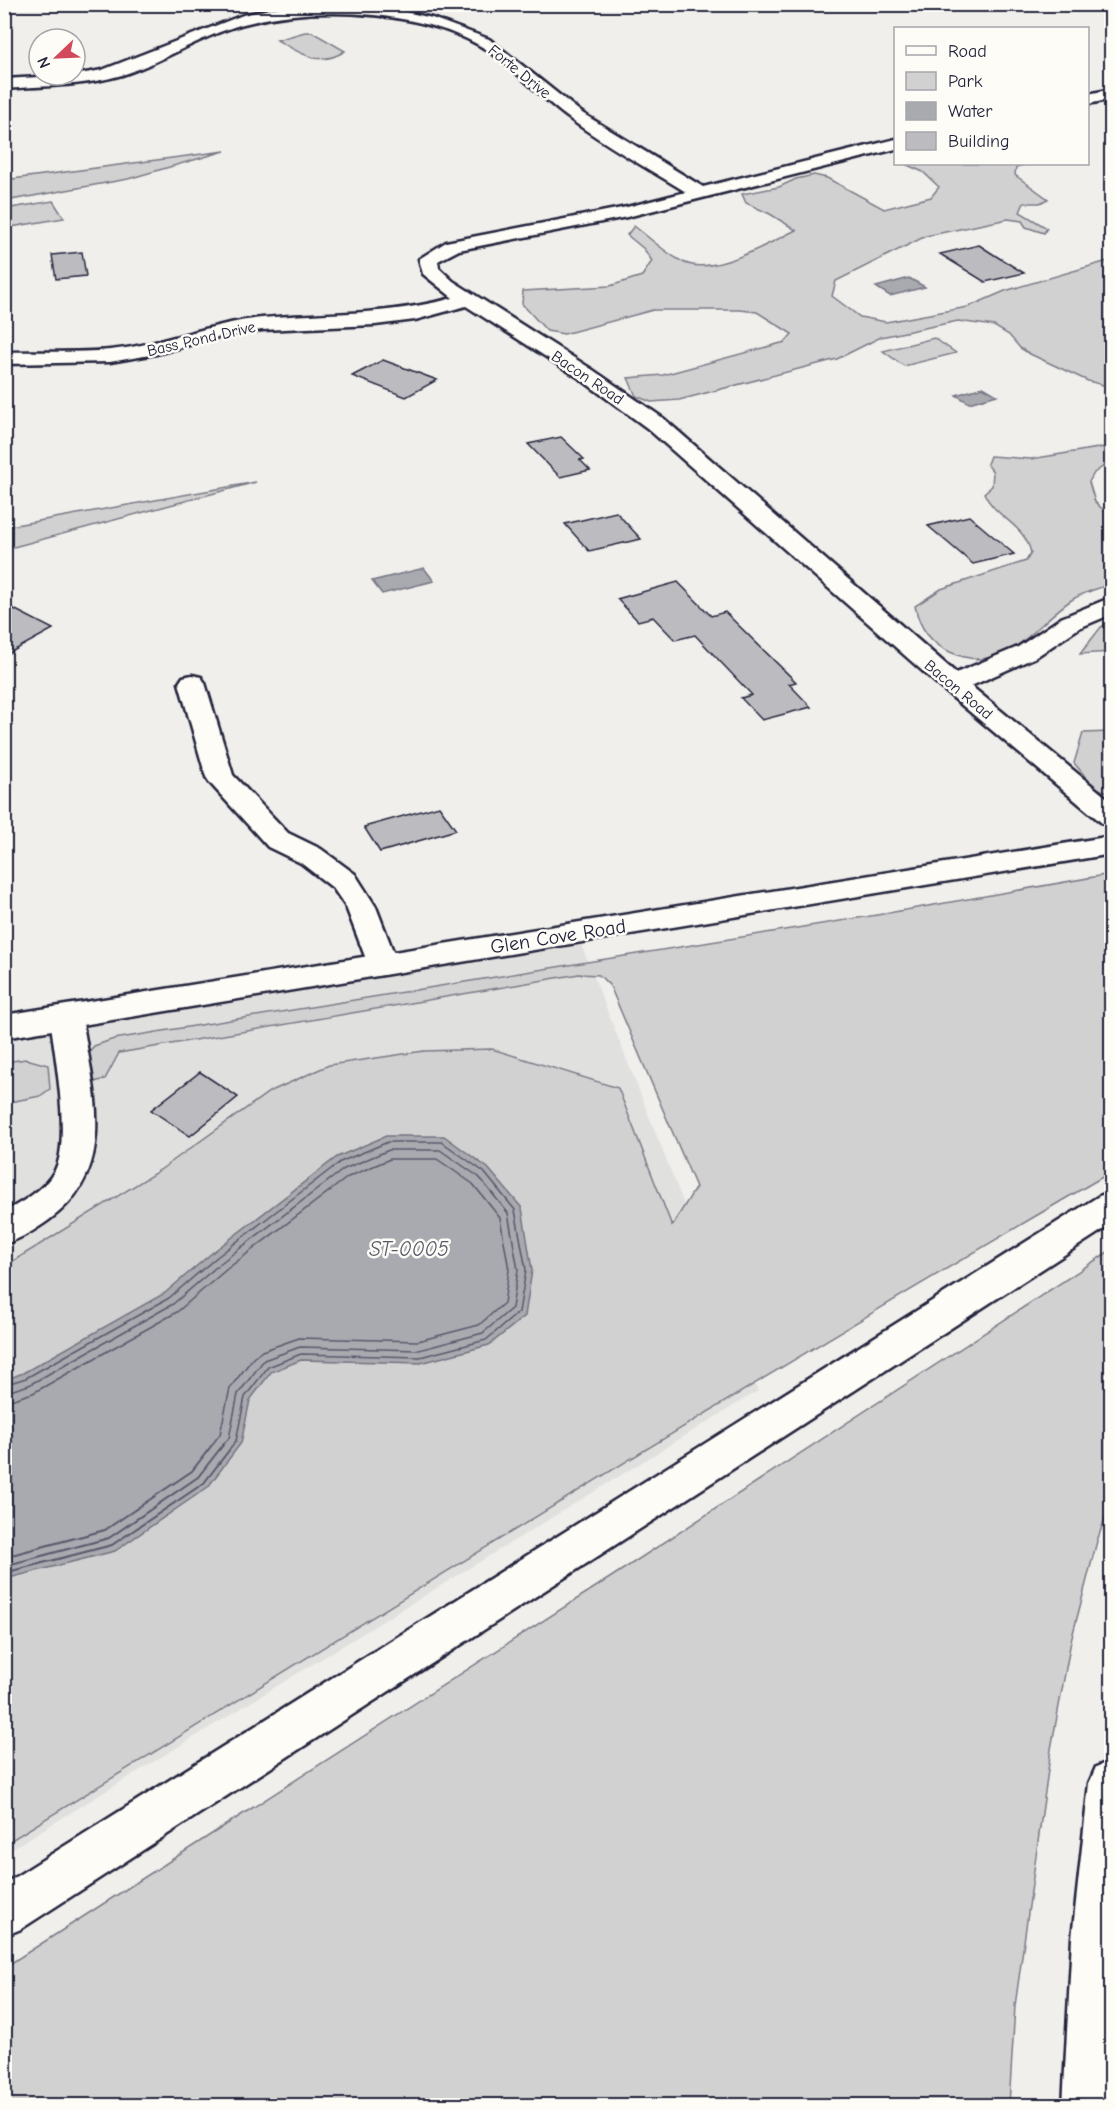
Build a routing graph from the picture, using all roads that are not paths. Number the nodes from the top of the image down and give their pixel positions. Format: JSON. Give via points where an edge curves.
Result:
{"nodes":[{"id":1,"x":4,"y":84,"type":"edge"},
{"id":2,"x":1112,"y":94,"type":"edge"},
{"id":3,"x":1089,"y":99,"type":"edge"},
{"id":4,"x":894,"y":144,"type":"edge"},
{"id":5,"x":700,"y":192,"type":"junction"},
{"id":6,"x":468,"y":300,"type":"junction"},
{"id":7,"x":4,"y":358,"type":"edge"},
{"id":8,"x":1112,"y":604,"type":"edge"},
{"id":9,"x":192,"y":683,"type":"dead end"},
{"id":10,"x":953,"y":684,"type":"junction"},
{"id":11,"x":1112,"y":817,"type":"edge"},
{"id":12,"x":1112,"y":845,"type":"edge"},
{"id":13,"x":382,"y":964,"type":"junction"},
{"id":14,"x":66,"y":1017,"type":"junction"},
{"id":15,"x":4,"y":1027,"type":"edge"},
{"id":16,"x":1112,"y":1206,"type":"edge"},
{"id":17,"x":4,"y":1230,"type":"edge"},
{"id":18,"x":1112,"y":1783,"type":"edge"},
{"id":19,"x":4,"y":1912,"type":"edge"},
{"id":20,"x":1089,"y":2106,"type":"edge"}],
"edges":[{"from":1,"to":5,"type":"main road","name":"Forte Drive","via":[[101,75],[225,26],[267,15],[339,9],[396,16],[446,26],[485,42],[574,114]]},
{"from":2,"to":3,"type":"main road"},
{"from":4,"to":5,"type":"main road","name":"Bacon Road"},
{"from":5,"to":6,"type":"main road","name":"Bacon Road","via":[[627,212],[453,246],[428,259],[430,270]]},
{"from":6,"to":7,"type":"main road","name":"Bass Pond Drive","via":[[375,320],[262,324],[216,331],[110,356]]},
{"from":6,"to":10,"type":"main road","name":"Bacon Road","via":[[586,374],[655,423]]},
{"from":8,"to":10,"type":"main road","via":[[1070,622],[1027,652]]},
{"from":9,"to":13,"type":"main road","via":[[220,777],[278,840],[311,856],[344,881],[361,907]]},
{"from":10,"to":11,"type":"main road","name":"Bacon Road"},
{"from":12,"to":13,"type":"main road","name":"Glen Cove Road"},
{"from":13,"to":14,"type":"main road","name":"Glen Cove Road"},
{"from":14,"to":15,"type":"main road","name":"Glen Cove Road"},
{"from":14,"to":17,"type":"main road","via":[[79,1129],[78,1157],[72,1174],[56,1196]]},
{"from":16,"to":19,"type":"main road"},
{"from":18,"to":20,"type":"main road","via":[[1096,1938]]}]}
